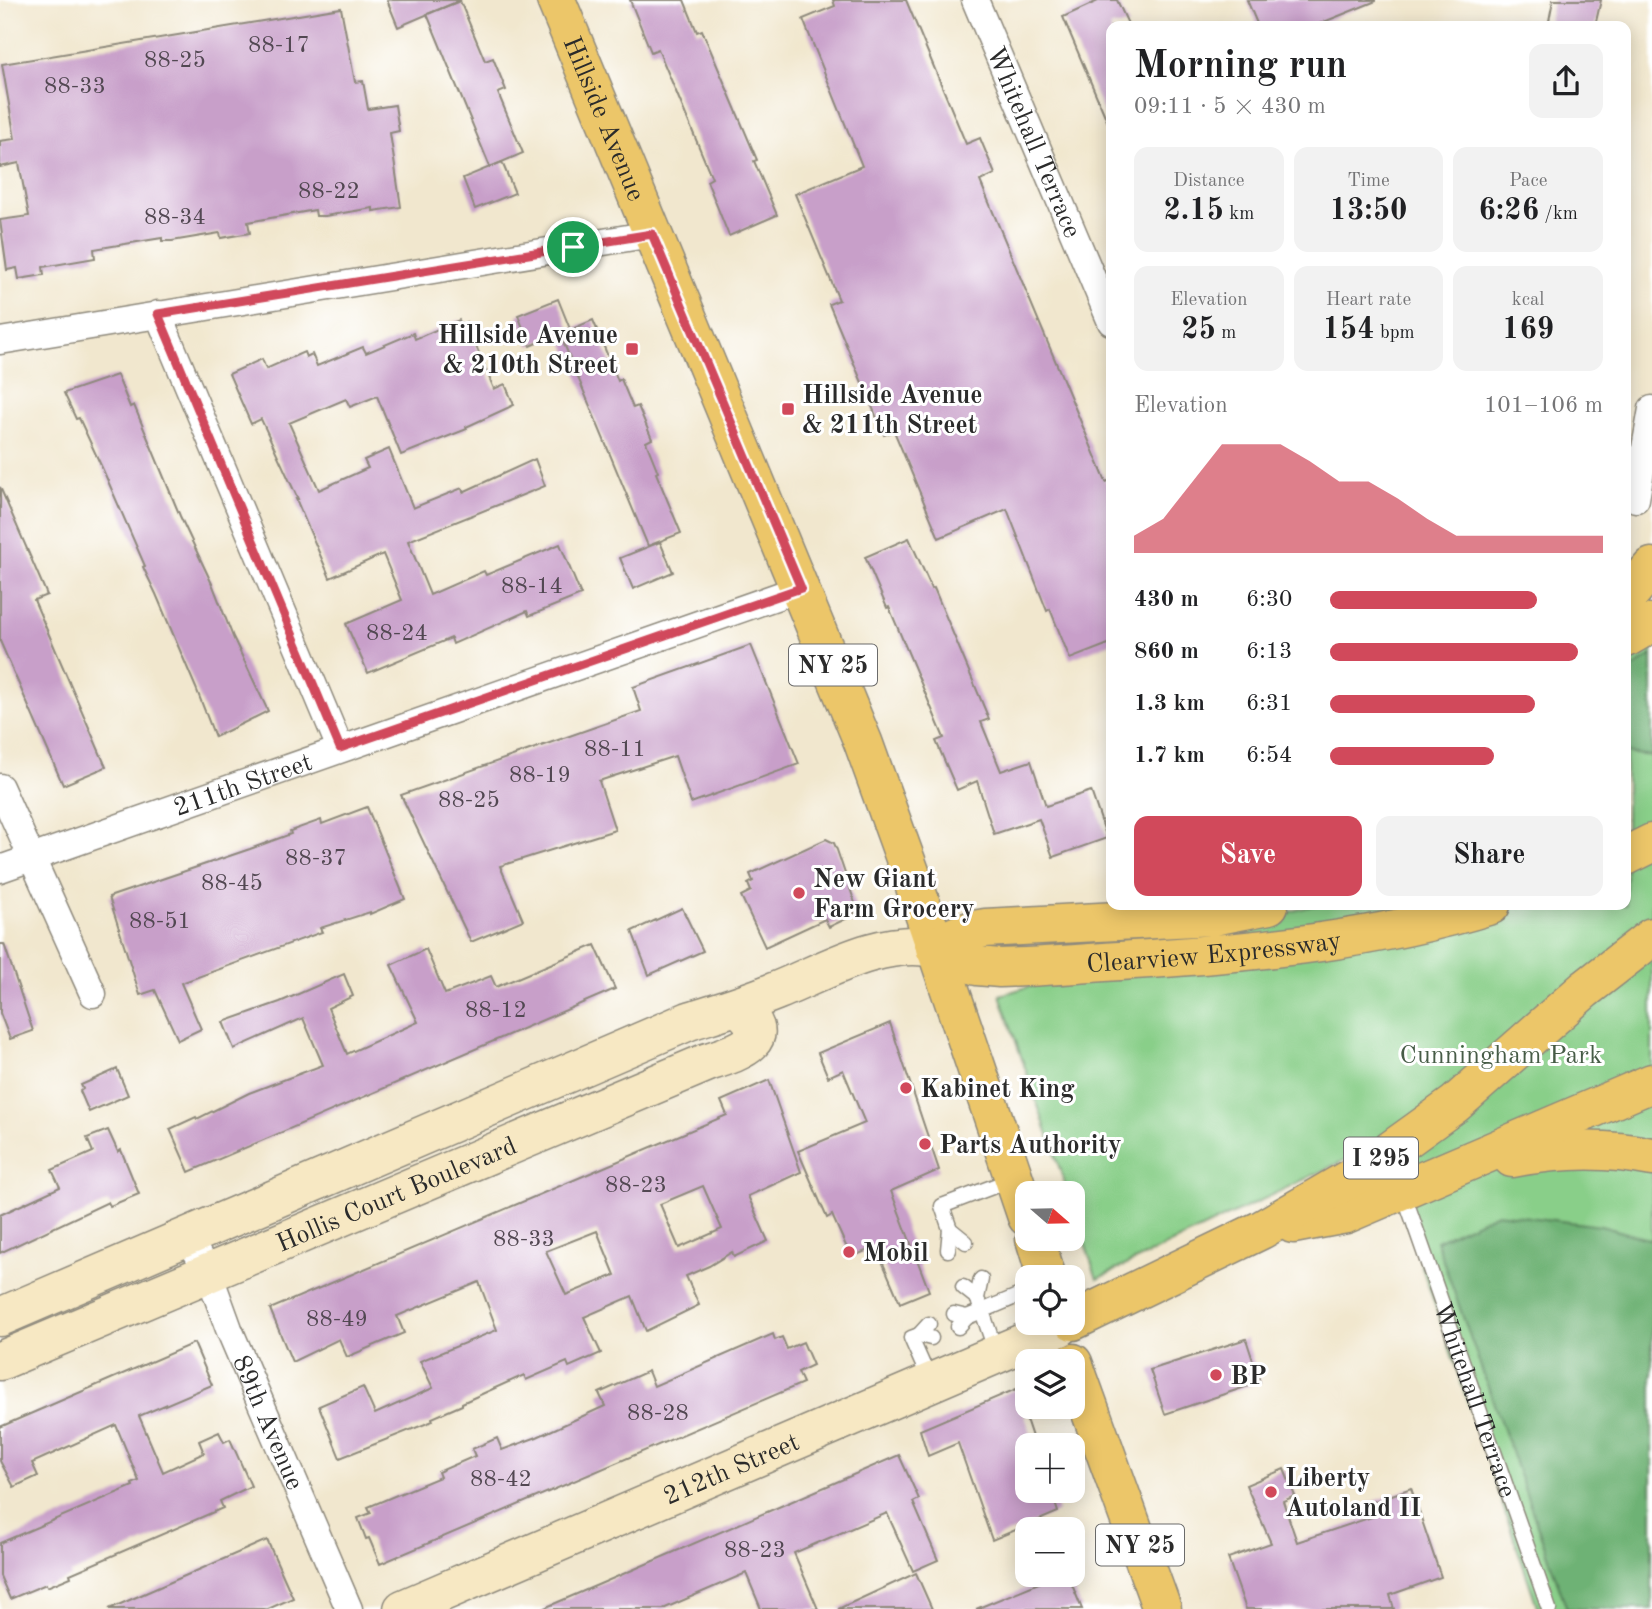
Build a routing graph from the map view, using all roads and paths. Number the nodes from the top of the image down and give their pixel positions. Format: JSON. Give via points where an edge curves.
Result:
{"nodes":[{"id":1,"x":556,"y":0,"type":"edge"},
{"id":2,"x":975,"y":0,"type":"edge"},
{"id":3,"x":652,"y":234,"type":"junction"},
{"id":4,"x":1106,"y":310,"type":"edge"},
{"id":5,"x":158,"y":314,"type":"junction"},
{"id":6,"x":0,"y":341,"type":"edge"},
{"id":7,"x":1652,"y":409,"type":"edge"},
{"id":8,"x":1636,"y":499,"type":"dead end"},
{"id":9,"x":1652,"y":567,"type":"edge"},
{"id":10,"x":801,"y":588,"type":"junction"},
{"id":11,"x":1631,"y":592,"type":"edge"},
{"id":12,"x":1652,"y":623,"type":"edge"},
{"id":13,"x":1631,"y":635,"type":"edge"},
{"id":14,"x":340,"y":748,"type":"junction"},
{"id":15,"x":0,"y":787,"type":"edge"},
{"id":16,"x":1652,"y":843,"type":"edge"},
{"id":17,"x":1631,"y":854,"type":"edge"},
{"id":18,"x":31,"y":858,"type":"junction"},
{"id":19,"x":0,"y":869,"type":"edge"},
{"id":20,"x":1244,"y":910,"type":"edge"},
{"id":21,"x":1474,"y":910,"type":"edge"},
{"id":22,"x":1652,"y":937,"type":"edge"},
{"id":23,"x":935,"y":948,"type":"junction"},
{"id":24,"x":93,"y":994,"type":"dead end"},
{"id":25,"x":737,"y":1006,"type":"junction"},
{"id":26,"x":1652,"y":1083,"type":"edge"},
{"id":27,"x":541,"y":1085,"type":"junction"},
{"id":28,"x":564,"y":1122,"type":"junction"},
{"id":29,"x":383,"y":1151,"type":"junction"},
{"id":30,"x":1652,"y":1157,"type":"edge"},
{"id":31,"x":1014,"y":1179,"type":"junction"},
{"id":32,"x":1015,"y":1182,"type":"edge"},
{"id":33,"x":407,"y":1189,"type":"junction"},
{"id":34,"x":1403,"y":1191,"type":"junction"},
{"id":35,"x":950,"y":1229,"type":"junction"},
{"id":36,"x":1261,"y":1230,"type":"junction"},
{"id":37,"x":187,"y":1237,"type":"junction"},
{"id":38,"x":966,"y":1242,"type":"dead end"},
{"id":39,"x":948,"y":1250,"type":"dead end"},
{"id":40,"x":208,"y":1271,"type":"junction"},
{"id":41,"x":981,"y":1279,"type":"dead end"},
{"id":42,"x":963,"y":1287,"type":"dead end"},
{"id":43,"x":1015,"y":1295,"type":"edge"},
{"id":44,"x":979,"y":1305,"type":"junction"},
{"id":45,"x":0,"y":1317,"type":"edge"},
{"id":46,"x":960,"y":1320,"type":"dead end"},
{"id":47,"x":926,"y":1332,"type":"dead end"},
{"id":48,"x":1068,"y":1337,"type":"edge"},
{"id":49,"x":4,"y":1349,"type":"edge"},
{"id":50,"x":997,"y":1355,"type":"junction"},
{"id":51,"x":931,"y":1383,"type":"junction"},
{"id":52,"x":349,"y":1609,"type":"edge"},
{"id":53,"x":403,"y":1609,"type":"edge"},
{"id":54,"x":1162,"y":1609,"type":"edge"},
{"id":55,"x":1549,"y":1609,"type":"edge"}],
"edges":[{"from":1,"to":3,"type":"main road","name":"Hillside Avenue","number":"NY 25"},
{"from":2,"to":4,"type":"street","name":"Whitehall Terrace"},
{"from":3,"to":5,"type":"street"},
{"from":3,"to":10,"type":"main road","name":"Hillside Avenue","number":"NY 25"},
{"from":5,"to":6,"type":"street"},
{"from":5,"to":14,"type":"street"},
{"from":7,"to":8,"type":"street"},
{"from":9,"to":11,"type":"main road"},
{"from":10,"to":14,"type":"street","name":"211th Street"},
{"from":10,"to":23,"type":"main road","name":"Hillside Avenue","number":"NY 25","via":[[863,742]]},
{"from":12,"to":13,"type":"main road"},
{"from":14,"to":18,"type":"street","name":"211th Street"},
{"from":15,"to":18,"type":"street"},
{"from":16,"to":17,"type":"main road"},
{"from":18,"to":19,"type":"street","name":"211th Street"},
{"from":18,"to":24,"type":"street"},
{"from":20,"to":23,"type":"main road","via":[[1213,916],[985,928],[950,937]]},
{"from":21,"to":23,"type":"main road","name":"Clearview Expressway","via":[[1343,940],[1209,955],[1000,968],[977,966]]},
{"from":22,"to":36,"type":"main road","number":"I 295","via":[[1418,1133],[1336,1188]]},
{"from":23,"to":25,"type":"main road","name":"Hollis Court Boulevard","via":[[916,944],[876,951]]},
{"from":23,"to":31,"type":"main road","name":"Hillside Avenue","number":"NY 25"},
{"from":25,"to":27,"type":"main road","name":"Hollis Court Boulevard","via":[[689,1021]]},
{"from":25,"to":28,"type":"main road","name":"Hollis Court Boulevard","via":[[754,1026],[746,1049]]},
{"from":26,"to":34,"type":"main road"},
{"from":27,"to":28,"type":"main road"},
{"from":27,"to":29,"type":"main road","name":"Hollis Court Boulevard"},
{"from":28,"to":33,"type":"main road","name":"Hollis Court Boulevard"},
{"from":29,"to":33,"type":"main road"},
{"from":29,"to":37,"type":"main road","name":"Hollis Court Boulevard"},
{"from":30,"to":34,"type":"main road","via":[[1604,1150],[1541,1153]]},
{"from":31,"to":32,"type":"main road","name":"Hillside Avenue","number":"NY 25"},
{"from":31,"to":35,"type":"lane","via":[[942,1206]]},
{"from":33,"to":40,"type":"main road","name":"Hollis Court Boulevard"},
{"from":34,"to":36,"type":"main road","via":[[1346,1213]]},
{"from":34,"to":55,"type":"lane","name":"Whitehall Terrace"},
{"from":35,"to":38,"type":"lane"},
{"from":35,"to":39,"type":"lane"},
{"from":36,"to":48,"type":"main road","number":"I 295"},
{"from":37,"to":40,"type":"street","name":"89th Avenue"},
{"from":37,"to":45,"type":"main road","name":"Hollis Court Boulevard"},
{"from":40,"to":49,"type":"main road","name":"Hollis Court Boulevard"},
{"from":40,"to":52,"type":"street","name":"89th Avenue"},
{"from":41,"to":44,"type":"lane"},
{"from":42,"to":44,"type":"lane"},
{"from":43,"to":44,"type":"lane"},
{"from":44,"to":46,"type":"lane"},
{"from":44,"to":50,"type":"lane"},
{"from":47,"to":51,"type":"lane","via":[[911,1338]]},
{"from":48,"to":50,"type":"main road","name":"212th Street"},
{"from":48,"to":54,"type":"main road","number":"NY 25"},
{"from":50,"to":51,"type":"main road","name":"212th Street"},
{"from":51,"to":53,"type":"main road","name":"212th Street"}]}
